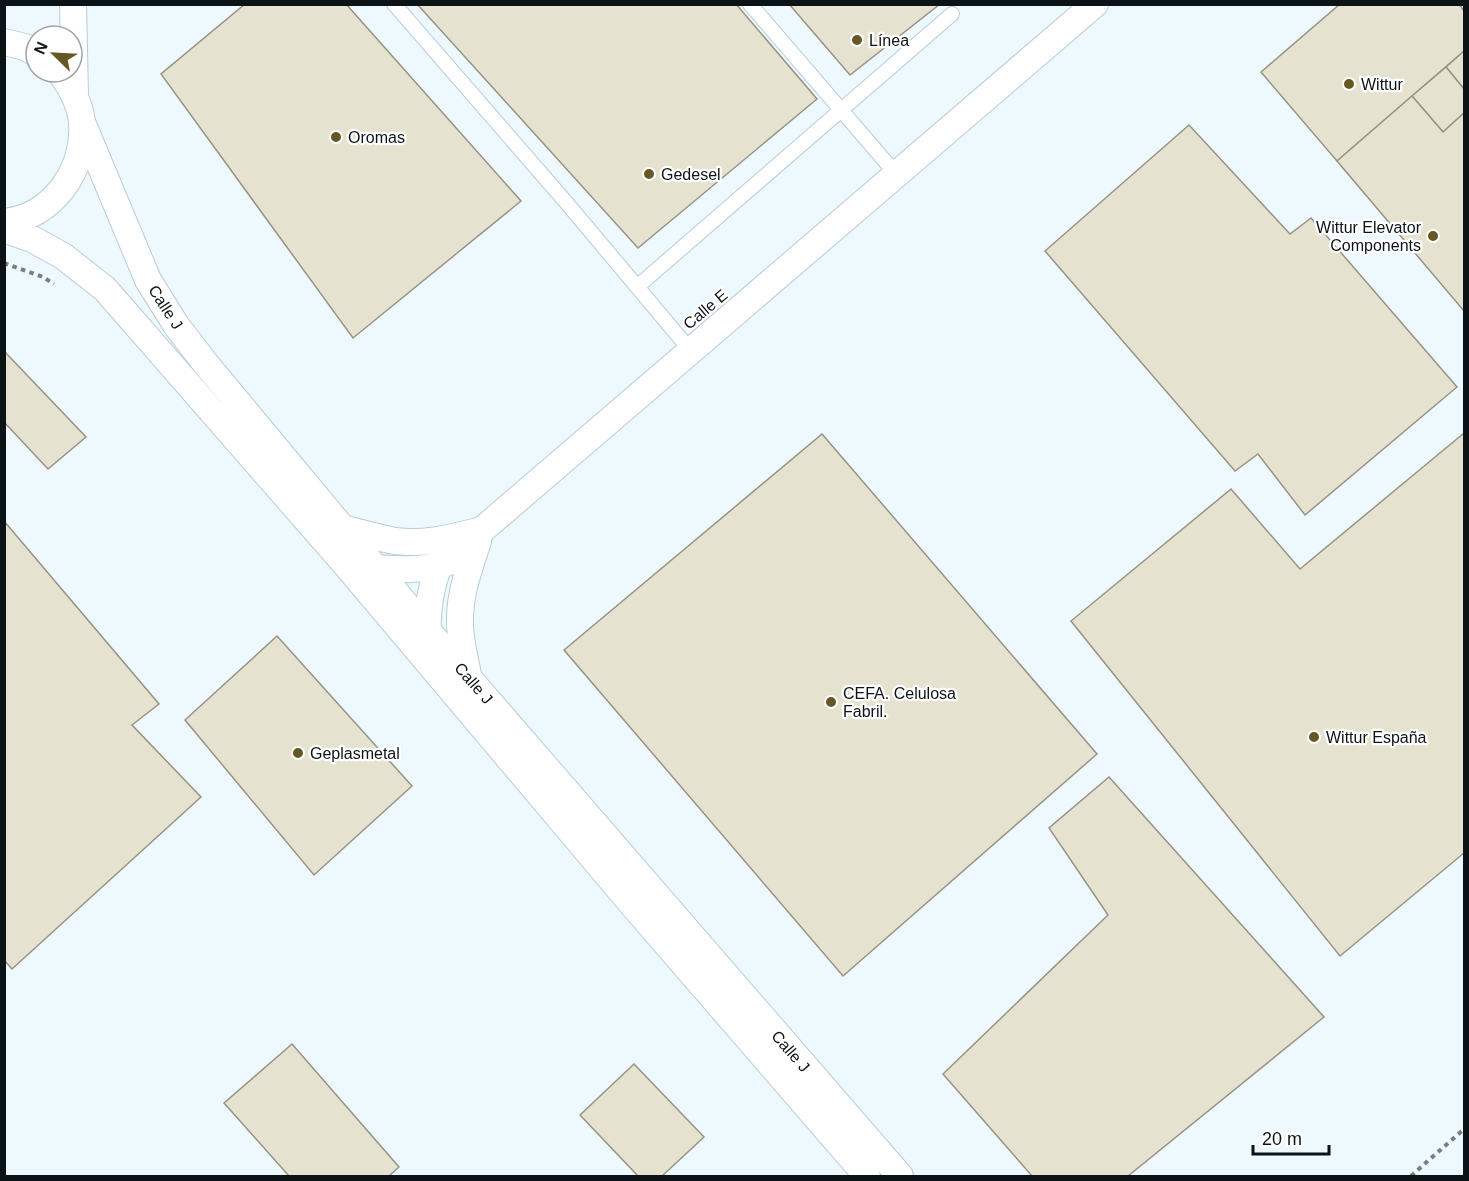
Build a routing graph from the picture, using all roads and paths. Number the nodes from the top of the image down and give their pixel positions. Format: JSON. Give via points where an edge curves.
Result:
{"nodes":[{"id":1,"x":73,"y":4,"type":"edge"},
{"id":2,"x":394,"y":4,"type":"edge"},
{"id":3,"x":750,"y":4,"type":"edge"},
{"id":4,"x":1095,"y":4,"type":"edge"},
{"id":5,"x":952,"y":14,"type":"dead end"},
{"id":6,"x":68,"y":84,"type":"edge"},
{"id":7,"x":75,"y":95,"type":"junction"},
{"id":8,"x":840,"y":110,"type":"junction"},
{"id":9,"x":82,"y":122,"type":"junction"},
{"id":10,"x":897,"y":175,"type":"junction"},
{"id":11,"x":4,"y":222,"type":"edge"},
{"id":12,"x":4,"y":229,"type":"edge"},
{"id":13,"x":4,"y":263,"type":"edge"},
{"id":14,"x":638,"y":286,"type":"junction"},
{"id":15,"x":61,"y":288,"type":"dead end"},
{"id":16,"x":691,"y":351,"type":"junction"},
{"id":17,"x":345,"y":529,"type":"junction"},
{"id":18,"x":482,"y":530,"type":"junction"},
{"id":19,"x":450,"y":538,"type":"junction"},
{"id":20,"x":346,"y":565,"type":"junction"},
{"id":21,"x":438,"y":565,"type":"junction"},
{"id":22,"x":377,"y":568,"type":"junction"},
{"id":23,"x":427,"y":630,"type":"junction"},
{"id":24,"x":430,"y":665,"type":"junction"},
{"id":25,"x":468,"y":676,"type":"junction"},
{"id":26,"x":1464,"y":1129,"type":"edge"},
{"id":27,"x":867,"y":1176,"type":"edge"},
{"id":28,"x":900,"y":1176,"type":"edge"},
{"id":29,"x":1411,"y":1176,"type":"edge"}],
"edges":[{"from":1,"to":7,"type":"street"},
{"from":2,"to":14,"type":"lane"},
{"from":3,"to":8,"type":"lane"},
{"from":4,"to":10,"type":"street","name":"Calle E"},
{"from":5,"to":8,"type":"lane"},
{"from":6,"to":7,"type":"street"},
{"from":7,"to":9,"type":"street"},
{"from":8,"to":10,"type":"lane"},
{"from":8,"to":14,"type":"lane"},
{"from":9,"to":11,"type":"street","via":[[76,166],[66,185],[32,214]]},
{"from":9,"to":17,"type":"street","name":"Calle J","via":[[148,280],[176,325]]},
{"from":10,"to":16,"type":"street","name":"Calle E"},
{"from":12,"to":20,"type":"street","name":"Calle J","via":[[63,256],[105,289]]},
{"from":13,"to":15,"type":"path"},
{"from":14,"to":16,"type":"lane"},
{"from":16,"to":18,"type":"street","name":"Calle E"},
{"from":17,"to":19,"type":"street","name":"Calle E","via":[[404,542]]},
{"from":17,"to":22,"type":"street","name":"Calle J"},
{"from":18,"to":19,"type":"street","name":"Calle E"},
{"from":18,"to":21,"type":"street","via":[[460,556]]},
{"from":18,"to":25,"type":"street","via":[[461,598]]},
{"from":19,"to":21,"type":"street"},
{"from":20,"to":22,"type":"street"},
{"from":20,"to":24,"type":"street","name":"Calle J"},
{"from":21,"to":22,"type":"street"},
{"from":21,"to":23,"type":"street","via":[[431,585]]},
{"from":22,"to":23,"type":"street","name":"Calle J"},
{"from":23,"to":24,"type":"street"},
{"from":23,"to":25,"type":"street","name":"Calle J"},
{"from":24,"to":27,"type":"street","name":"Calle J"},
{"from":25,"to":28,"type":"street","name":"Calle J"},
{"from":26,"to":29,"type":"path"}]}
